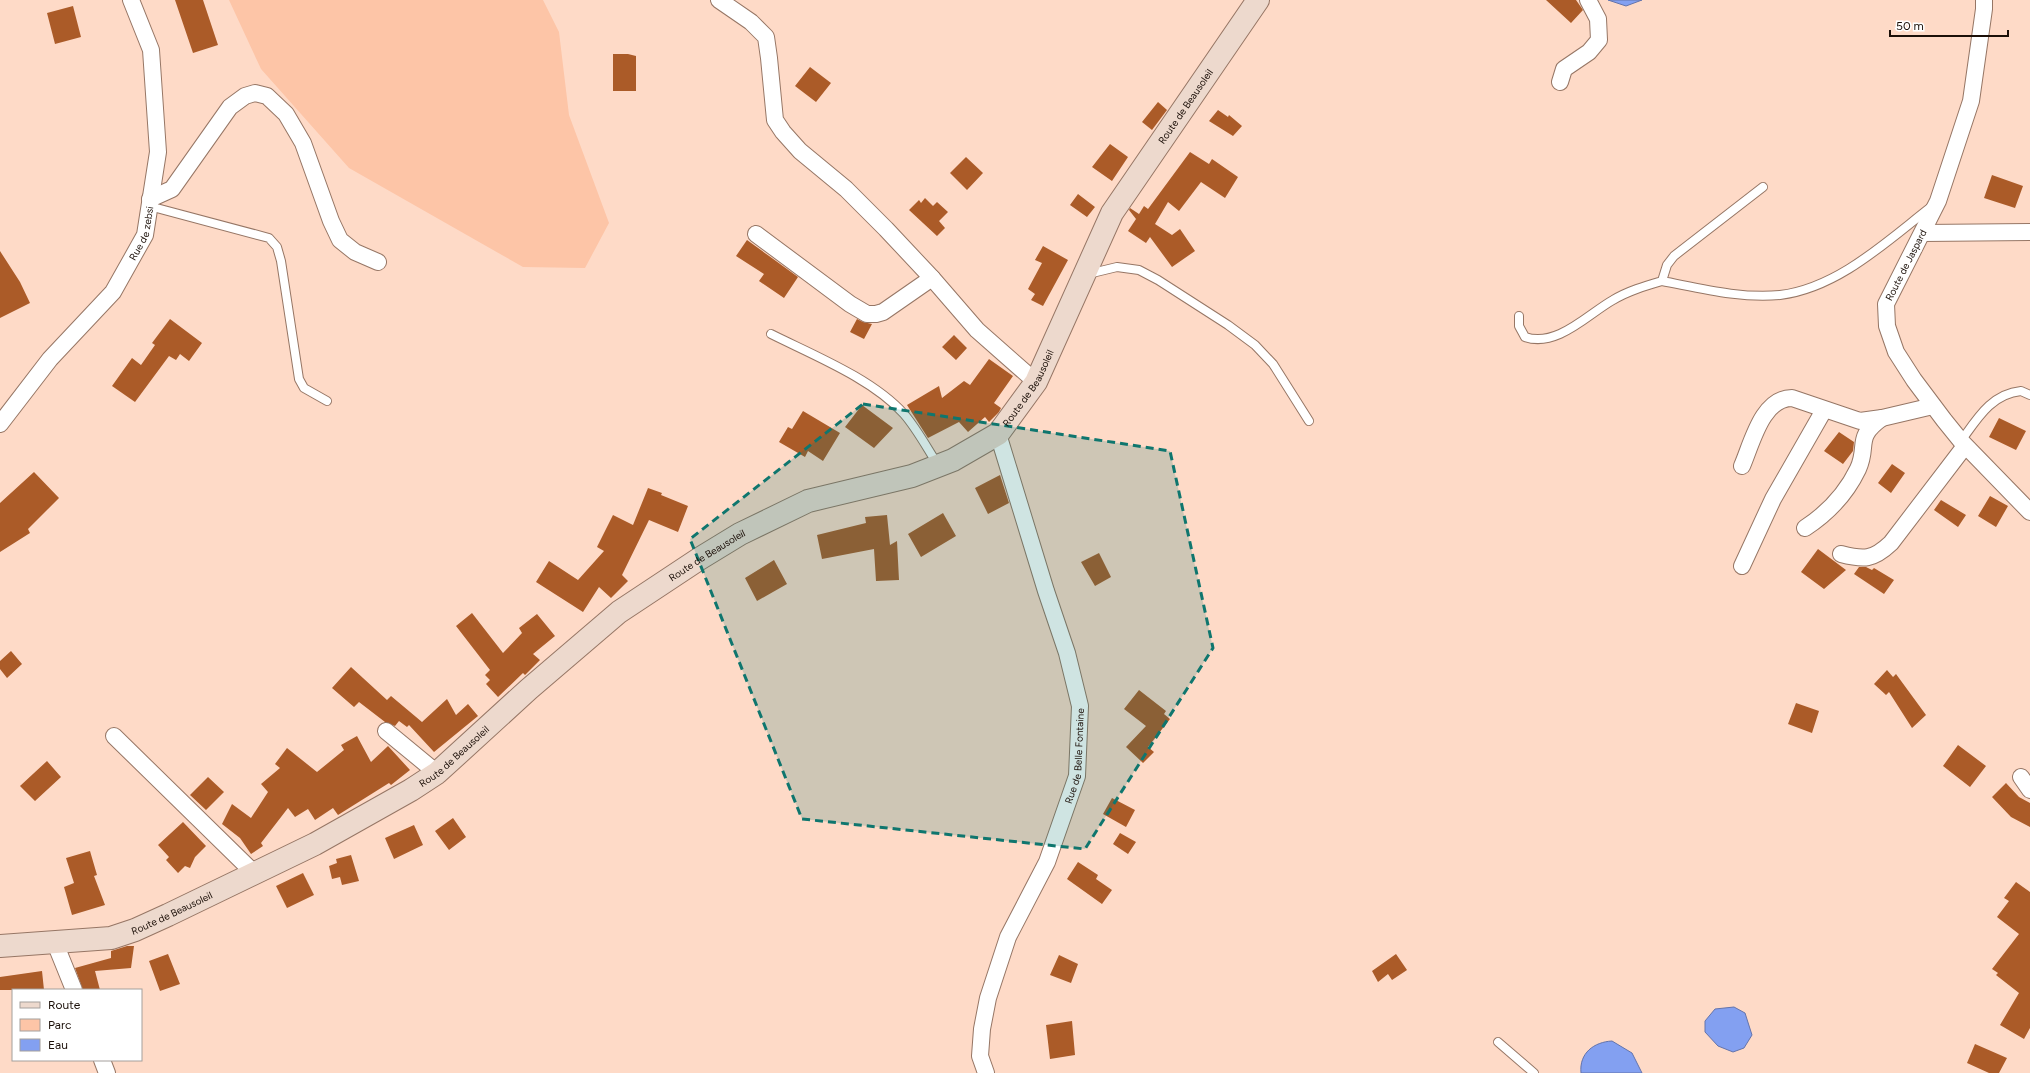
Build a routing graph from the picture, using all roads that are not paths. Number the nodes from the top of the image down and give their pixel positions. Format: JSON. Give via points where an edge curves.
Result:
{"nodes":[{"id":1,"x":131,"y":0,"type":"edge"},
{"id":2,"x":719,"y":0,"type":"edge"},
{"id":3,"x":1258,"y":0,"type":"edge"},
{"id":4,"x":1588,"y":0,"type":"edge"},
{"id":5,"x":1984,"y":0,"type":"edge"},
{"id":6,"x":1560,"y":82,"type":"dead end"},
{"id":7,"x":1763,"y":187,"type":"dead end"},
{"id":8,"x":1938,"y":201,"type":"junction"},
{"id":9,"x":150,"y":202,"type":"junction"},
{"id":10,"x":2030,"y":232,"type":"edge"},
{"id":11,"x":756,"y":234,"type":"dead end"},
{"id":12,"x":1923,"y":234,"type":"junction"},
{"id":13,"x":378,"y":262,"type":"dead end"},
{"id":14,"x":1083,"y":275,"type":"junction"},
{"id":15,"x":932,"y":278,"type":"junction"},
{"id":16,"x":1662,"y":281,"type":"junction"},
{"id":17,"x":1519,"y":316,"type":"dead end"},
{"id":18,"x":771,"y":334,"type":"dead end"},
{"id":19,"x":1036,"y":382,"type":"junction"},
{"id":20,"x":2030,"y":395,"type":"edge"},
{"id":21,"x":327,"y":401,"type":"dead end"},
{"id":22,"x":1934,"y":406,"type":"junction"},
{"id":23,"x":1824,"y":410,"type":"junction"},
{"id":24,"x":1882,"y":418,"type":"junction"},
{"id":25,"x":1308,"y":421,"type":"dead end"},
{"id":26,"x":0,"y":424,"type":"edge"},
{"id":27,"x":998,"y":434,"type":"junction"},
{"id":28,"x":1963,"y":444,"type":"junction"},
{"id":29,"x":939,"y":466,"type":"junction"},
{"id":30,"x":1742,"y":466,"type":"dead end"},
{"id":31,"x":2030,"y":512,"type":"edge"},
{"id":32,"x":1805,"y":528,"type":"dead end"},
{"id":33,"x":1841,"y":554,"type":"dead end"},
{"id":34,"x":1742,"y":566,"type":"dead end"},
{"id":35,"x":386,"y":732,"type":"dead end"},
{"id":36,"x":114,"y":736,"type":"dead end"},
{"id":37,"x":437,"y":773,"type":"junction"},
{"id":38,"x":254,"y":873,"type":"junction"},
{"id":39,"x":55,"y":943,"type":"junction"},
{"id":40,"x":0,"y":946,"type":"edge"},
{"id":41,"x":74,"y":989,"type":"edge"},
{"id":42,"x":1498,"y":1042,"type":"dead end"},
{"id":43,"x":102,"y":1061,"type":"edge"},
{"id":44,"x":107,"y":1073,"type":"edge"},
{"id":45,"x":986,"y":1073,"type":"edge"},
{"id":46,"x":1534,"y":1073,"type":"edge"}],
"edges":[{"from":1,"to":9,"type":"street","name":"Rue de zebsi","via":[[151,50],[158,152]]},
{"from":2,"to":15,"type":"street","via":[[751,22],[766,37],[775,120],[783,132],[800,151],[846,189]]},
{"from":3,"to":14,"type":"street","name":"Route de Beausoleil","via":[[1112,213]]},
{"from":4,"to":6,"type":"street","via":[[1598,19],[1599,40],[1589,52],[1564,69]]},
{"from":5,"to":8,"type":"street","name":"Route de Jaspard","via":[[1970,101]]},
{"from":7,"to":16,"type":"lane","via":[[1674,256],[1667,265]]},
{"from":8,"to":12,"type":"street","name":"Route de Jaspard"},
{"from":8,"to":16,"type":"lane","via":[[1868,256],[1810,287],[1780,295],[1749,295]]},
{"from":9,"to":13,"type":"street","via":[[172,189],[230,107],[245,96],[255,93],[268,96],[286,114],[303,143],[340,240],[355,252]]},
{"from":9,"to":21,"type":"lane","via":[[269,238],[276,247],[281,261],[299,379],[307,391]]},
{"from":9,"to":26,"type":"street","name":"Rue de zebsi","via":[[145,235],[113,292],[50,359]]},
{"from":10,"to":12,"type":"street"},
{"from":11,"to":15,"type":"street","via":[[867,314],[883,312]]},
{"from":12,"to":22,"type":"street","name":"Route de Jaspard","via":[[1886,304],[1887,326],[1896,352]]},
{"from":14,"to":19,"type":"street","name":"Route de Beausoleil"},
{"from":14,"to":25,"type":"lane","via":[[1117,267],[1139,270],[1228,325],[1255,345],[1273,364]]},
{"from":15,"to":19,"type":"street","via":[[977,330]]},
{"from":16,"to":17,"type":"lane","via":[[1630,291],[1612,300],[1560,334],[1547,339],[1525,337],[1519,326]]},
{"from":18,"to":29,"type":"lane","via":[[864,382],[887,398],[904,415]]},
{"from":19,"to":27,"type":"street","name":"Route de Beausoleil"},
{"from":20,"to":28,"type":"lane","via":[[2021,391],[2000,397],[1983,412]]},
{"from":22,"to":24,"type":"street"},
{"from":22,"to":28,"type":"street","name":"Route de Jaspard"},
{"from":23,"to":24,"type":"street","via":[[1860,421]]},
{"from":23,"to":30,"type":"street","via":[[1815,404],[1792,398],[1775,402],[1766,412]]},
{"from":23,"to":34,"type":"street","via":[[1773,500]]},
{"from":24,"to":32,"type":"street","via":[[1866,433],[1858,468],[1844,492],[1825,515]]},
{"from":27,"to":29,"type":"street","name":"Route de Beausoleil"},
{"from":27,"to":45,"type":"street","name":"Rue de Belle Fontaine","via":[[1067,653],[1080,706],[1077,776],[1047,862],[1008,937],[988,998],[980,1056]]},
{"from":28,"to":31,"type":"street","name":"Route de Jaspard"},
{"from":28,"to":33,"type":"street","via":[[1882,552],[1874,557],[1859,558]]},
{"from":29,"to":37,"type":"street","name":"Route de Beausoleil","via":[[912,476],[808,501],[740,534],[699,558],[619,612]]},
{"from":35,"to":37,"type":"street"},
{"from":36,"to":38,"type":"street"},
{"from":37,"to":38,"type":"street","name":"Route de Beausoleil","via":[[322,840]]},
{"from":38,"to":39,"type":"street","name":"Route de Beausoleil","via":[[135,930],[111,938]]},
{"from":39,"to":40,"type":"street","name":"Route de Beausoleil"},
{"from":39,"to":41,"type":"street"},
{"from":42,"to":46,"type":"lane"},
{"from":43,"to":44,"type":"street"}]}
